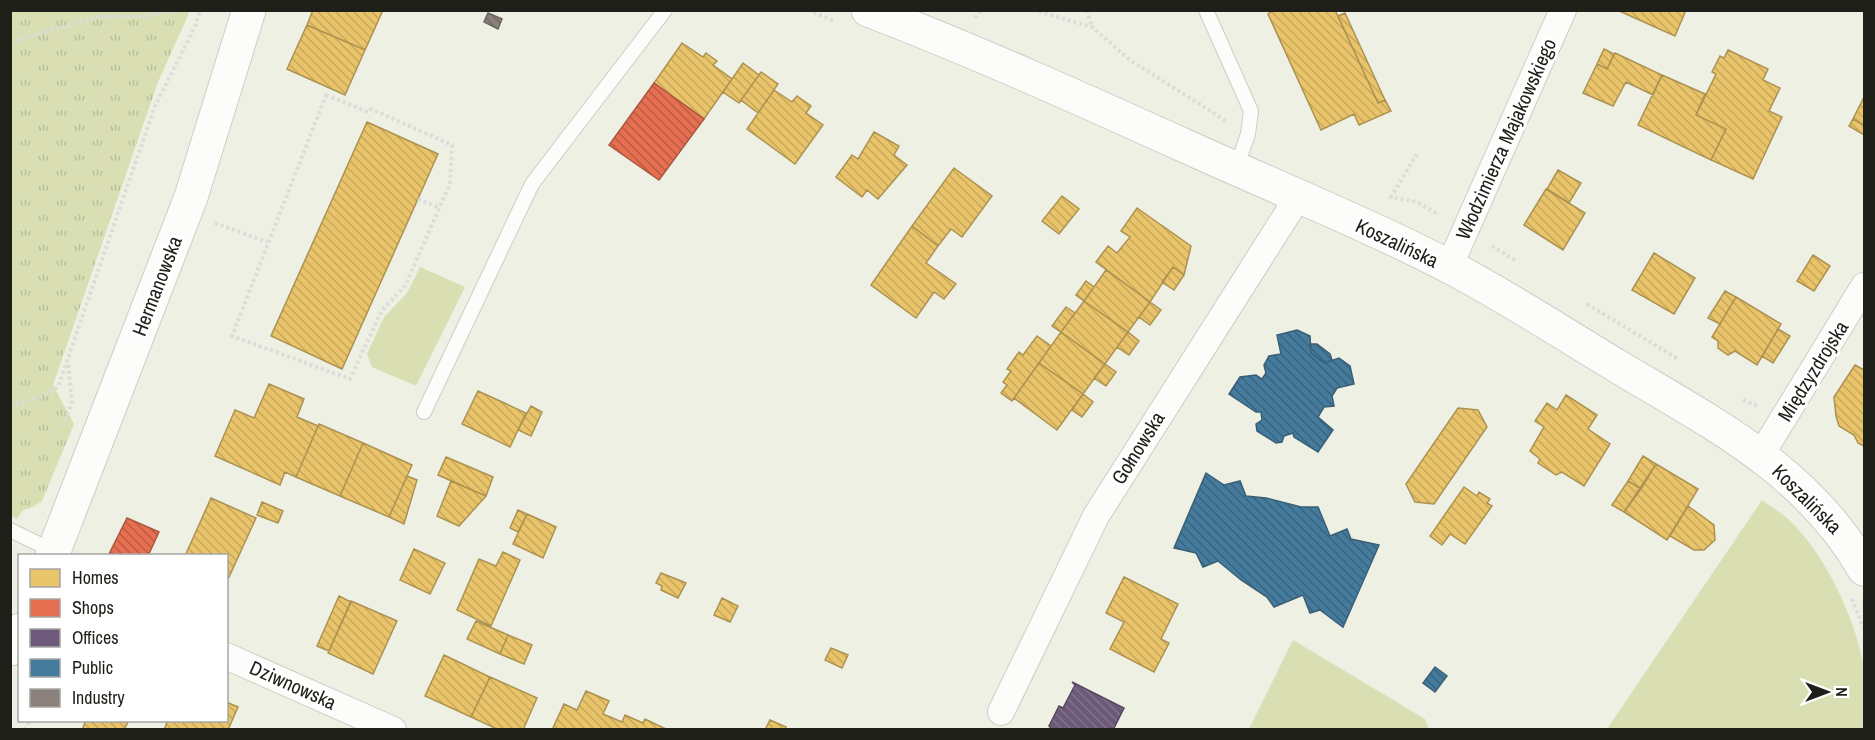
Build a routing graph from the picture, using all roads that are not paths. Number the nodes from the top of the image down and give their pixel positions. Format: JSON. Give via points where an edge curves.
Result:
{"nodes":[{"id":1,"x":249,"y":10,"type":"edge"},
{"id":2,"x":665,"y":10,"type":"edge"},
{"id":3,"x":868,"y":10,"type":"edge"},
{"id":4,"x":1206,"y":10,"type":"edge"},
{"id":5,"x":1563,"y":10,"type":"edge"},
{"id":6,"x":1236,"y":169,"type":"junction"},
{"id":7,"x":1298,"y":197,"type":"junction"},
{"id":8,"x":1449,"y":267,"type":"junction"},
{"id":9,"x":1864,"y":286,"type":"edge"},
{"id":10,"x":424,"y":412,"type":"dead end"},
{"id":11,"x":1761,"y":455,"type":"junction"},
{"id":12,"x":10,"y":531,"type":"edge"},
{"id":13,"x":52,"y":553,"type":"edge"},
{"id":14,"x":1864,"y":569,"type":"edge"},
{"id":15,"x":18,"y":634,"type":"edge"},
{"id":16,"x":10,"y":649,"type":"edge"},
{"id":17,"x":228,"y":657,"type":"edge"},
{"id":18,"x":1001,"y":712,"type":"dead end"},
{"id":19,"x":393,"y":729,"type":"edge"}],
"edges":[{"from":1,"to":13,"type":"street","name":"Hermanowska","via":[[191,197]]},
{"from":2,"to":10,"type":"lane","via":[[532,184]]},
{"from":3,"to":6,"type":"street","name":"Koszalińska","via":[[963,47]]},
{"from":4,"to":6,"type":"lane","via":[[1251,111]]},
{"from":5,"to":8,"type":"street","name":"Włodzimierza Majakowskiego"},
{"from":6,"to":7,"type":"street","name":"Koszalińska"},
{"from":7,"to":8,"type":"street","name":"Koszalińska"},
{"from":7,"to":18,"type":"street","name":"Gołnowska","via":[[1096,516]]},
{"from":8,"to":11,"type":"street","name":"Koszalińska"},
{"from":9,"to":11,"type":"street","name":"Międzyzdrojska"},
{"from":11,"to":14,"type":"street","name":"Koszalińska","via":[[1826,513]]},
{"from":12,"to":13,"type":"lane"},
{"from":15,"to":16,"type":"street"},
{"from":17,"to":19,"type":"street","name":"Dziwnowska"}]}
